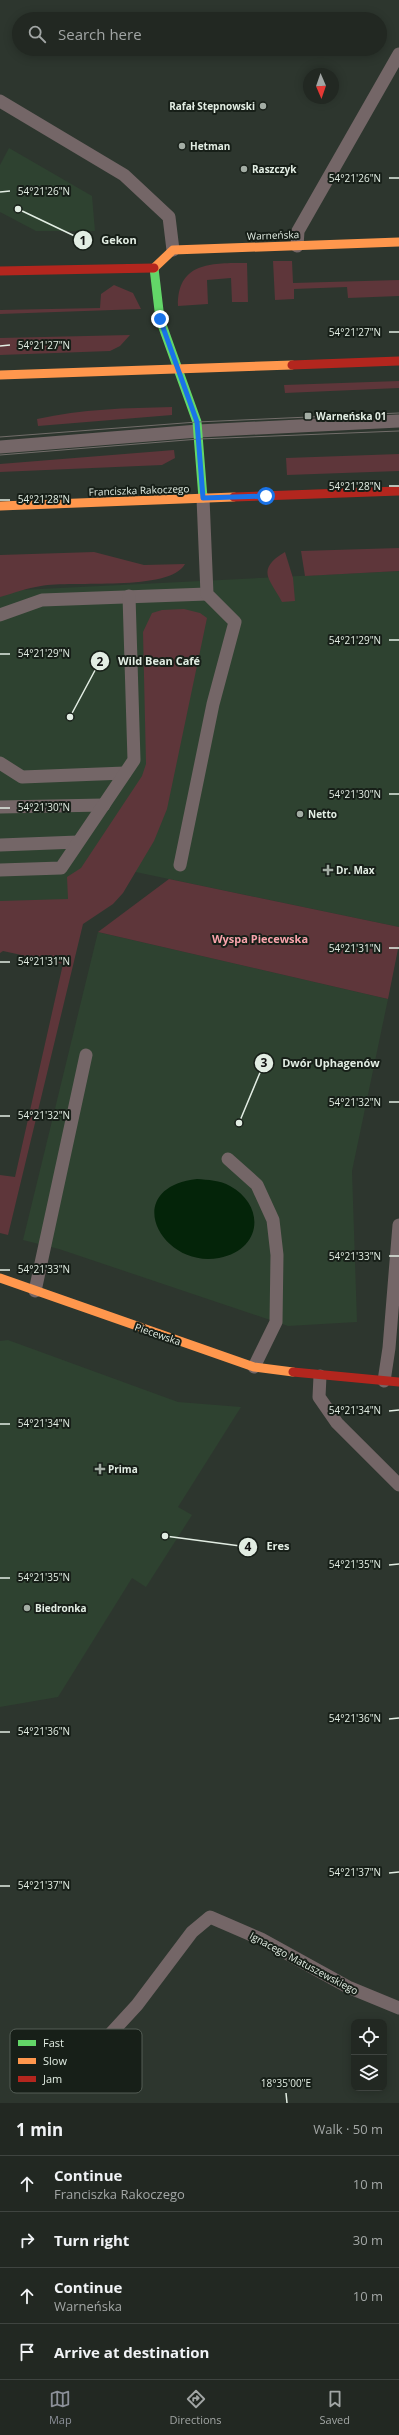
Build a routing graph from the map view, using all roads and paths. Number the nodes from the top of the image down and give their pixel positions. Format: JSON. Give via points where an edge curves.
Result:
{"nodes":[{"id":1,"x":399,"y":54,"type":"edge"},
{"id":2,"x":0,"y":101,"type":"edge"},
{"id":3,"x":399,"y":242,"type":"edge"},
{"id":4,"x":297,"y":246,"type":"junction"},
{"id":5,"x":173,"y":250,"type":"junction"},
{"id":6,"x":154,"y":268,"type":"junction"},
{"id":7,"x":0,"y":271,"type":"edge"},
{"id":8,"x":399,"y":361,"type":"edge"},
{"id":9,"x":180,"y":370,"type":"junction"},
{"id":10,"x":0,"y":375,"type":"edge"},
{"id":11,"x":399,"y":421,"type":"edge"},
{"id":12,"x":198,"y":431,"type":"junction"},
{"id":13,"x":0,"y":448,"type":"edge"},
{"id":14,"x":399,"y":491,"type":"edge"},
{"id":15,"x":203,"y":498,"type":"junction"},
{"id":16,"x":0,"y":506,"type":"edge"},
{"id":17,"x":207,"y":594,"type":"junction"},
{"id":18,"x":129,"y":596,"type":"junction"},
{"id":19,"x":0,"y":616,"type":"edge"},
{"id":20,"x":0,"y":763,"type":"edge"},
{"id":21,"x":125,"y":773,"type":"junction"},
{"id":22,"x":104,"y":805,"type":"junction"},
{"id":23,"x":0,"y":807,"type":"edge"},
{"id":24,"x":78,"y":842,"type":"junction"},
{"id":25,"x":0,"y":845,"type":"edge"},
{"id":26,"x":180,"y":865,"type":"dead end"},
{"id":27,"x":0,"y":870,"type":"edge"},
{"id":28,"x":86,"y":1055,"type":"dead end"},
{"id":29,"x":228,"y":1159,"type":"dead end"},
{"id":30,"x":399,"y":1225,"type":"edge"},
{"id":31,"x":0,"y":1278,"type":"edge"},
{"id":32,"x":35,"y":1291,"type":"junction"},
{"id":33,"x":254,"y":1367,"type":"junction"},
{"id":34,"x":320,"y":1376,"type":"junction"},
{"id":35,"x":384,"y":1381,"type":"junction"},
{"id":36,"x":399,"y":1382,"type":"edge"},
{"id":37,"x":399,"y":1486,"type":"edge"},
{"id":38,"x":399,"y":2008,"type":"edge"},
{"id":39,"x":115,"y":2029,"type":"edge"}],
"edges":[{"from":1,"to":4,"type":"lane","via":[[298,231]]},
{"from":2,"to":5,"type":"lane","via":[[124,175],[168,217]]},
{"from":3,"to":4,"type":"street","name":"Warneńska"},
{"from":4,"to":5,"type":"street","name":"Warneńska"},
{"from":5,"to":6,"type":"street"},
{"from":6,"to":7,"type":"street"},
{"from":6,"to":9,"type":"street","via":[[160,319]]},
{"from":8,"to":9,"type":"street"},
{"from":9,"to":10,"type":"street"},
{"from":9,"to":12,"type":"street"},
{"from":11,"to":12,"type":"lane"},
{"from":12,"to":13,"type":"lane"},
{"from":12,"to":15,"type":"street"},
{"from":14,"to":15,"type":"street","name":"Franciszka Rakoczego"},
{"from":15,"to":16,"type":"street","name":"Franciszka Rakoczego"},
{"from":15,"to":17,"type":"lane"},
{"from":17,"to":18,"type":"lane"},
{"from":17,"to":26,"type":"lane","via":[[235,622],[213,704]]},
{"from":18,"to":19,"type":"lane","via":[[42,600]]},
{"from":18,"to":21,"type":"lane","via":[[134,760]]},
{"from":20,"to":21,"type":"lane","via":[[22,776]]},
{"from":21,"to":22,"type":"lane"},
{"from":22,"to":23,"type":"lane"},
{"from":22,"to":24,"type":"lane"},
{"from":24,"to":25,"type":"lane"},
{"from":24,"to":27,"type":"lane","via":[[61,868]]},
{"from":28,"to":32,"type":"lane"},
{"from":29,"to":33,"type":"lane","via":[[257,1185],[272,1220],[277,1255],[276,1322]]},
{"from":30,"to":35,"type":"lane"},
{"from":31,"to":32,"type":"street","name":"Piecewska"},
{"from":32,"to":33,"type":"street","name":"Piecewska"},
{"from":33,"to":34,"type":"street","name":"Piecewska"},
{"from":34,"to":35,"type":"street","name":"Piecewska"},
{"from":34,"to":37,"type":"lane","via":[[319,1397],[337,1423]]},
{"from":35,"to":36,"type":"street","name":"Piecewska"},
{"from":38,"to":39,"type":"lane","name":"Ignacego Matuszewskiego","via":[[348,1987],[261,1939],[210,1917],[192,1932],[137,2005]]}]}
